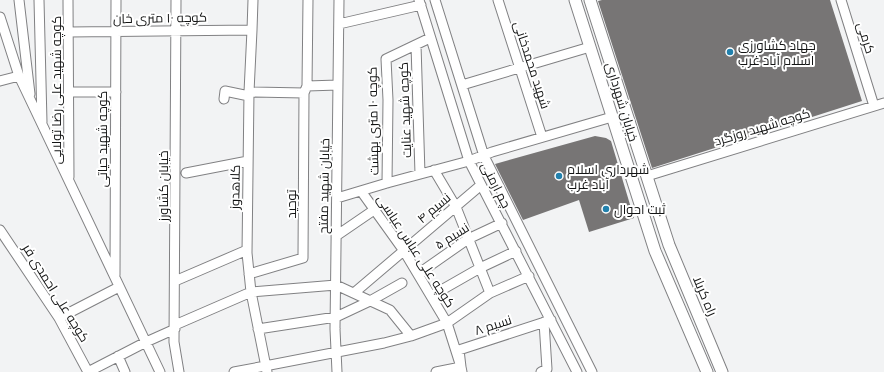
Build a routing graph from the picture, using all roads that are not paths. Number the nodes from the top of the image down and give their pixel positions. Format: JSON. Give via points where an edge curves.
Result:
{"nodes":[{"id":1,"x":19,"y":0,"type":"edge"},
{"id":2,"x":39,"y":0,"type":"edge"},
{"id":3,"x":68,"y":0,"type":"edge"},
{"id":4,"x":116,"y":0,"type":"edge"},
{"id":5,"x":176,"y":0,"type":"edge"},
{"id":6,"x":253,"y":0,"type":"edge"},
{"id":7,"x":308,"y":0,"type":"edge"},
{"id":8,"x":339,"y":0,"type":"edge"},
{"id":9,"x":435,"y":0,"type":"edge"},
{"id":10,"x":498,"y":0,"type":"edge"},
{"id":11,"x":575,"y":0,"type":"edge"},
{"id":12,"x":590,"y":0,"type":"edge"},
{"id":13,"x":841,"y":0,"type":"edge"},
{"id":14,"x":420,"y":2,"type":"edge"},
{"id":15,"x":0,"y":16,"type":"edge"},
{"id":16,"x":339,"y":24,"type":"junction"},
{"id":17,"x":252,"y":30,"type":"junction"},
{"id":18,"x":116,"y":31,"type":"junction"},
{"id":19,"x":176,"y":31,"type":"junction"},
{"id":20,"x":68,"y":32,"type":"junction"},
{"id":21,"x":430,"y":38,"type":"junction"},
{"id":22,"x":416,"y":45,"type":"junction"},
{"id":23,"x":590,"y":47,"type":"junction"},
{"id":24,"x":519,"y":68,"type":"junction"},
{"id":25,"x":19,"y":76,"type":"junction"},
{"id":26,"x":0,"y":81,"type":"edge"},
{"id":27,"x":338,"y":85,"type":"junction"},
{"id":28,"x":462,"y":86,"type":"junction"},
{"id":29,"x":306,"y":89,"type":"junction"},
{"id":30,"x":68,"y":92,"type":"junction"},
{"id":31,"x":116,"y":92,"type":"junction"},
{"id":32,"x":249,"y":94,"type":"junction"},
{"id":33,"x":224,"y":99,"type":"dead end"},
{"id":34,"x":31,"y":102,"type":"junction"},
{"id":35,"x":884,"y":103,"type":"edge"},
{"id":36,"x":874,"y":106,"type":"junction"},
{"id":37,"x":612,"y":117,"type":"junction"},
{"id":38,"x":42,"y":126,"type":"junction"},
{"id":39,"x":542,"y":137,"type":"junction"},
{"id":40,"x":484,"y":156,"type":"junction"},
{"id":41,"x":469,"y":161,"type":"junction"},
{"id":42,"x":248,"y":162,"type":"junction"},
{"id":43,"x":434,"y":170,"type":"junction"},
{"id":44,"x":186,"y":173,"type":"dead end"},
{"id":45,"x":420,"y":174,"type":"junction"},
{"id":46,"x":647,"y":176,"type":"junction"},
{"id":47,"x":69,"y":181,"type":"junction"},
{"id":48,"x":387,"y":183,"type":"junction"},
{"id":49,"x":481,"y":185,"type":"junction"},
{"id":50,"x":361,"y":191,"type":"junction"},
{"id":51,"x":337,"y":198,"type":"junction"},
{"id":52,"x":456,"y":207,"type":"junction"},
{"id":53,"x":374,"y":210,"type":"junction"},
{"id":54,"x":502,"y":224,"type":"junction"},
{"id":55,"x":0,"y":230,"type":"edge"},
{"id":56,"x":664,"y":231,"type":"junction"},
{"id":57,"x":336,"y":236,"type":"junction"},
{"id":58,"x":650,"y":236,"type":"junction"},
{"id":59,"x":468,"y":239,"type":"junction"},
{"id":60,"x":247,"y":250,"type":"junction"},
{"id":61,"x":404,"y":251,"type":"junction"},
{"id":62,"x":516,"y":251,"type":"junction"},
{"id":63,"x":676,"y":262,"type":"junction"},
{"id":64,"x":662,"y":267,"type":"junction"},
{"id":65,"x":480,"y":268,"type":"junction"},
{"id":66,"x":249,"y":274,"type":"junction"},
{"id":67,"x":418,"y":274,"type":"junction"},
{"id":68,"x":529,"y":276,"type":"junction"},
{"id":69,"x":115,"y":277,"type":"junction"},
{"id":70,"x":175,"y":281,"type":"junction"},
{"id":71,"x":402,"y":283,"type":"dead end"},
{"id":72,"x":336,"y":285,"type":"junction"},
{"id":73,"x":119,"y":287,"type":"junction"},
{"id":74,"x":251,"y":292,"type":"junction"},
{"id":75,"x":490,"y":293,"type":"junction"},
{"id":76,"x":354,"y":294,"type":"junction"},
{"id":77,"x":431,"y":296,"type":"junction"},
{"id":78,"x":370,"y":301,"type":"junction"},
{"id":79,"x":336,"y":317,"type":"junction"},
{"id":80,"x":59,"y":318,"type":"junction"},
{"id":81,"x":547,"y":321,"type":"junction"},
{"id":82,"x":447,"y":323,"type":"junction"},
{"id":83,"x":175,"y":327,"type":"junction"},
{"id":84,"x":258,"y":329,"type":"junction"},
{"id":85,"x":411,"y":336,"type":"junction"},
{"id":86,"x":146,"y":342,"type":"junction"},
{"id":87,"x":336,"y":352,"type":"junction"},
{"id":88,"x":118,"y":356,"type":"junction"},
{"id":89,"x":266,"y":369,"type":"edge"},
{"id":90,"x":462,"y":369,"type":"edge"},
{"id":91,"x":88,"y":372,"type":"edge"},
{"id":92,"x":125,"y":372,"type":"edge"},
{"id":93,"x":160,"y":372,"type":"edge"},
{"id":94,"x":179,"y":372,"type":"edge"},
{"id":95,"x":234,"y":372,"type":"edge"},
{"id":96,"x":337,"y":372,"type":"edge"},
{"id":97,"x":436,"y":372,"type":"edge"},
{"id":98,"x":541,"y":372,"type":"edge"},
{"id":99,"x":577,"y":372,"type":"edge"},
{"id":100,"x":592,"y":372,"type":"edge"},
{"id":101,"x":707,"y":372,"type":"edge"},
{"id":102,"x":722,"y":372,"type":"edge"}],
"edges":[{"from":1,"to":34,"type":"street"},
{"from":2,"to":38,"type":"street"},
{"from":3,"to":20,"type":"street","name":"کوچه شهید علی رضا تولایی"},
{"from":4,"to":18,"type":"street","name":"کوچه شهید حیاتی"},
{"from":5,"to":19,"type":"street","name":"خیابان کشاورز"},
{"from":6,"to":17,"type":"street","name":"کلاهدوز"},
{"from":7,"to":29,"type":"street"},
{"from":8,"to":16,"type":"street","name":"خیابان شهید مفتح"},
{"from":9,"to":28,"type":"street","name":"چم ارمنی"},
{"from":10,"to":24,"type":"street","name":"شهید محمدخانی"},
{"from":11,"to":23,"type":"main road","name":"خیابان شهرداری"},
{"from":12,"to":46,"type":"main road","name":"خیابان شهرداری"},
{"from":13,"to":36,"type":"street","name":"کرمی"},
{"from":14,"to":16,"type":"street"},
{"from":14,"to":21,"type":"street","name":"چم ارمنی"},
{"from":15,"to":25,"type":"street"},
{"from":16,"to":27,"type":"street","name":"خیابان شهید مفتح"},
{"from":17,"to":19,"type":"street","name":"کوچه ۱۰ متری خان"},
{"from":17,"to":32,"type":"street","name":"کلاهدوز"},
{"from":18,"to":19,"type":"street","name":"کوچه ۱۰ متری خان"},
{"from":18,"to":20,"type":"street","name":"کوچه ۱۰ متری خان"},
{"from":18,"to":31,"type":"street","name":"کوچه شهید حیاتی"},
{"from":19,"to":70,"type":"street","name":"خیابان کشاورز"},
{"from":20,"to":30,"type":"street","name":"کوچه شهید علی رضا تولایی"},
{"from":21,"to":22,"type":"street"},
{"from":21,"to":41,"type":"street","name":"چم ارمنی"},
{"from":22,"to":45,"type":"street","name":"کوچه شهید عنایت"},
{"from":22,"to":48,"type":"street","name":"کوچه ۱۰ متری بهشت","via":[[386,59]]},
{"from":23,"to":24,"type":"street"},
{"from":23,"to":37,"type":"main road","name":"خیابان شهرداری"},
{"from":24,"to":28,"type":"street"},
{"from":24,"to":39,"type":"street","name":"شهید محمدخانی"},
{"from":25,"to":26,"type":"street"},
{"from":25,"to":34,"type":"street"},
{"from":27,"to":29,"type":"street"},
{"from":27,"to":51,"type":"street","name":"خیابان شهید مفتح"},
{"from":28,"to":40,"type":"street","name":"چم ارمنی"},
{"from":29,"to":32,"type":"street"},
{"from":29,"to":66,"type":"street","name":"توحید","via":[[303,258]]},
{"from":30,"to":31,"type":"street"},
{"from":30,"to":47,"type":"street","name":"کوچه شهید علی رضا تولایی"},
{"from":31,"to":69,"type":"street","name":"کوچه شهید حیاتی"},
{"from":32,"to":33,"type":"street","via":[[225,92]]},
{"from":32,"to":42,"type":"street","name":"کلاهدوز"},
{"from":34,"to":38,"type":"street"},
{"from":35,"to":36,"type":"street","name":"کوچه شهید روزگرد"},
{"from":36,"to":46,"type":"street","name":"کوچه شهید روزگرد"},
{"from":37,"to":39,"type":"street"},
{"from":37,"to":58,"type":"main road","name":"خیابان شهرداری"},
{"from":38,"to":47,"type":"street"},
{"from":39,"to":40,"type":"street"},
{"from":40,"to":41,"type":"street"},
{"from":40,"to":100,"type":"street","name":"چم ارمنی"},
{"from":41,"to":43,"type":"street"},
{"from":41,"to":49,"type":"street","name":"چم ارمنی"},
{"from":42,"to":44,"type":"street"},
{"from":42,"to":60,"type":"street","name":"کلاهدوز"},
{"from":43,"to":45,"type":"street"},
{"from":43,"to":52,"type":"street"},
{"from":45,"to":48,"type":"street"},
{"from":46,"to":56,"type":"main road","name":"خیابان شهرداری"},
{"from":47,"to":69,"type":"street"},
{"from":48,"to":50,"type":"street"},
{"from":49,"to":52,"type":"street","name":"نسیم ۴"},
{"from":49,"to":54,"type":"street","name":"چم ارمنی"},
{"from":50,"to":51,"type":"street"},
{"from":50,"to":53,"type":"street","name":"کوچه علی عباس عباسی"},
{"from":51,"to":57,"type":"street","name":"خیابان شهید مفتح"},
{"from":52,"to":59,"type":"street"},
{"from":52,"to":61,"type":"street","name":"نسیم ۴"},
{"from":53,"to":57,"type":"street"},
{"from":53,"to":61,"type":"street","name":"کوچه علی عباس عباسی"},
{"from":54,"to":59,"type":"street","name":"نسیم ۵"},
{"from":54,"to":62,"type":"street","name":"چم ارمنی"},
{"from":55,"to":80,"type":"street","name":"کوچه علی احمدی فر"},
{"from":56,"to":58,"type":"main road"},
{"from":56,"to":63,"type":"main road","name":"راه کربلا"},
{"from":57,"to":72,"type":"street","name":"خیابان شهید مفتح"},
{"from":58,"to":64,"type":"main road"},
{"from":59,"to":65,"type":"street"},
{"from":59,"to":67,"type":"street","name":"نسیم ۵"},
{"from":60,"to":66,"type":"street","name":"کلاهدوز"},
{"from":60,"to":70,"type":"street"},
{"from":61,"to":67,"type":"street","name":"کوچه علی عباس عباسی"},
{"from":61,"to":76,"type":"street","name":"نسیم ۴"},
{"from":62,"to":65,"type":"street"},
{"from":62,"to":68,"type":"street","name":"چم ارمنی"},
{"from":63,"to":64,"type":"main road"},
{"from":63,"to":102,"type":"main road","name":"راه کربلا"},
{"from":64,"to":101,"type":"main road"},
{"from":65,"to":75,"type":"street"},
{"from":65,"to":77,"type":"street"},
{"from":66,"to":74,"type":"street","name":"کلاهدوز"},
{"from":67,"to":77,"type":"street","name":"کوچه علی عباس عباسی"},
{"from":68,"to":75,"type":"street"},
{"from":68,"to":81,"type":"street","name":"چم ارمنی"},
{"from":69,"to":73,"type":"street"},
{"from":70,"to":83,"type":"street","name":"خیابان کشاورز"},
{"from":71,"to":78,"type":"street"},
{"from":72,"to":74,"type":"street"},
{"from":72,"to":76,"type":"street"},
{"from":72,"to":79,"type":"street","name":"خیابان شهید مفتح"},
{"from":73,"to":80,"type":"street"},
{"from":73,"to":86,"type":"street"},
{"from":74,"to":83,"type":"street"},
{"from":74,"to":84,"type":"street","name":"کلاهدوز"},
{"from":75,"to":82,"type":"street"},
{"from":76,"to":78,"type":"street"},
{"from":77,"to":82,"type":"street","name":"کوچه علی عباس عباسی"},
{"from":78,"to":79,"type":"street"},
{"from":78,"to":85,"type":"street","via":[[390,310]]},
{"from":79,"to":84,"type":"street"},
{"from":79,"to":87,"type":"street","name":"خیابان شهید مفتح"},
{"from":80,"to":91,"type":"street","name":"کوچه علی احمدی فر"},
{"from":81,"to":90,"type":"street","name":"نسیم ۸","via":[[459,350]]},
{"from":81,"to":98,"type":"street","via":[[547,369]]},
{"from":81,"to":99,"type":"street","name":"چم ارمنی"},
{"from":82,"to":85,"type":"street"},
{"from":82,"to":90,"type":"street","name":"کوچه علی عباس عباسی"},
{"from":83,"to":86,"type":"street"},
{"from":83,"to":94,"type":"street","name":"خیابان کشاورز","via":[[174,342]]},
{"from":84,"to":89,"type":"street","name":"کلاهدوز"},
{"from":85,"to":87,"type":"street"},
{"from":86,"to":88,"type":"street"},
{"from":86,"to":93,"type":"street"},
{"from":87,"to":89,"type":"street"},
{"from":87,"to":96,"type":"street","name":"خیابان شهید مفتح"},
{"from":88,"to":91,"type":"street"},
{"from":88,"to":92,"type":"street"},
{"from":89,"to":95,"type":"street"},
{"from":90,"to":97,"type":"street"}]}
